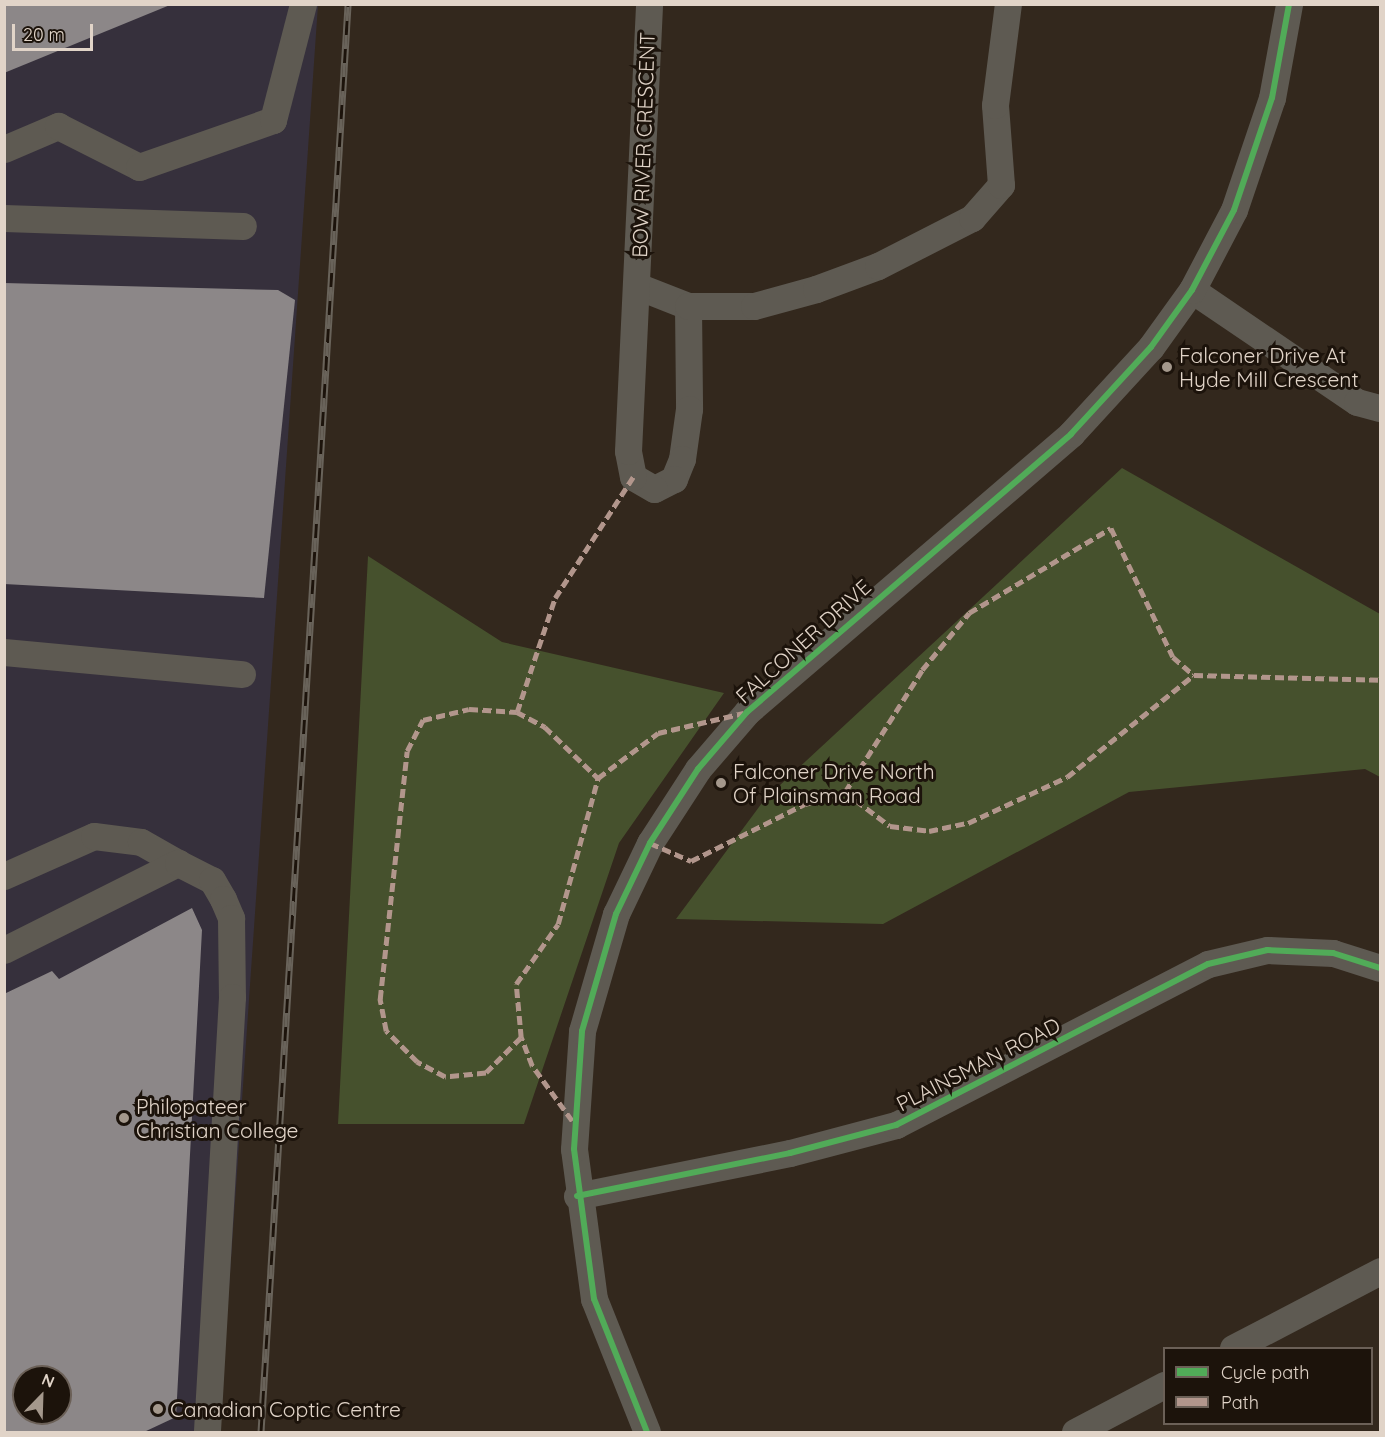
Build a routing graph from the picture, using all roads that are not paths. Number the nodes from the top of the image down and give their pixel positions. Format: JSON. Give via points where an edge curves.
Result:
{"nodes":[{"id":1,"x":303,"y":4,"type":"edge"},
{"id":2,"x":649,"y":4,"type":"edge"},
{"id":3,"x":1008,"y":4,"type":"edge"},
{"id":4,"x":1289,"y":4,"type":"edge"},
{"id":5,"x":4,"y":149,"type":"edge"},
{"id":6,"x":4,"y":218,"type":"edge"},
{"id":7,"x":243,"y":226,"type":"dead end"},
{"id":8,"x":637,"y":286,"type":"junction"},
{"id":9,"x":1192,"y":290,"type":"junction"},
{"id":10,"x":688,"y":306,"type":"junction"},
{"id":11,"x":1380,"y":408,"type":"edge"},
{"id":12,"x":4,"y":652,"type":"edge"},
{"id":13,"x":242,"y":674,"type":"dead end"},
{"id":14,"x":178,"y":862,"type":"junction"},
{"id":15,"x":4,"y":876,"type":"edge"},
{"id":16,"x":4,"y":950,"type":"edge"},
{"id":17,"x":1380,"y":968,"type":"edge"},
{"id":18,"x":577,"y":1196,"type":"junction"},
{"id":19,"x":1380,"y":1271,"type":"edge"},
{"id":20,"x":1235,"y":1347,"type":"edge"},
{"id":21,"x":1163,"y":1386,"type":"edge"},
{"id":22,"x":207,"y":1432,"type":"edge"},
{"id":23,"x":647,"y":1432,"type":"edge"},
{"id":24,"x":1075,"y":1432,"type":"edge"}],
"edges":[{"from":1,"to":5,"type":"street","via":[[273,120],[139,167],[58,126]]},
{"from":2,"to":8,"type":"street","name":"BOW RIVER CRESCENT"},
{"from":3,"to":10,"type":"street","name":"BOW RIVER CRESCENT","via":[[995,105],[1001,184],[972,218],[878,266],[816,289],[754,306]]},
{"from":4,"to":9,"type":"street","name":"FALCONER DRIVE","via":[[1257,148],[1234,210]]},
{"from":6,"to":7,"type":"street"},
{"from":8,"to":10,"type":"street","name":"BOW RIVER CRESCENT"},
{"from":8,"to":10,"type":"street","name":"BOW RIVER CRESCENT","via":[[628,451],[633,477],[654,489],[674,479],[682,459],[688,409]]},
{"from":9,"to":11,"type":"street","via":[[1358,402]]},
{"from":9,"to":18,"type":"street","name":"FALCONER DRIVE","via":[[1119,387],[1071,434],[808,654],[747,712],[698,769],[650,843],[616,914],[596,972],[582,1031],[572,1121]]},
{"from":12,"to":13,"type":"street"},
{"from":14,"to":15,"type":"street","via":[[141,842],[94,836]]},
{"from":14,"to":16,"type":"street"},
{"from":14,"to":22,"type":"street","via":[[212,880],[231,918],[233,948]]},
{"from":17,"to":18,"type":"street","name":"PLAINSMAN ROAD","via":[[1333,952],[1267,950],[1208,964],[896,1125],[790,1153]]},
{"from":18,"to":23,"type":"street","name":"FALCONER DRIVE","via":[[594,1299]]},
{"from":19,"to":20,"type":"street"},
{"from":21,"to":24,"type":"street"}]}
